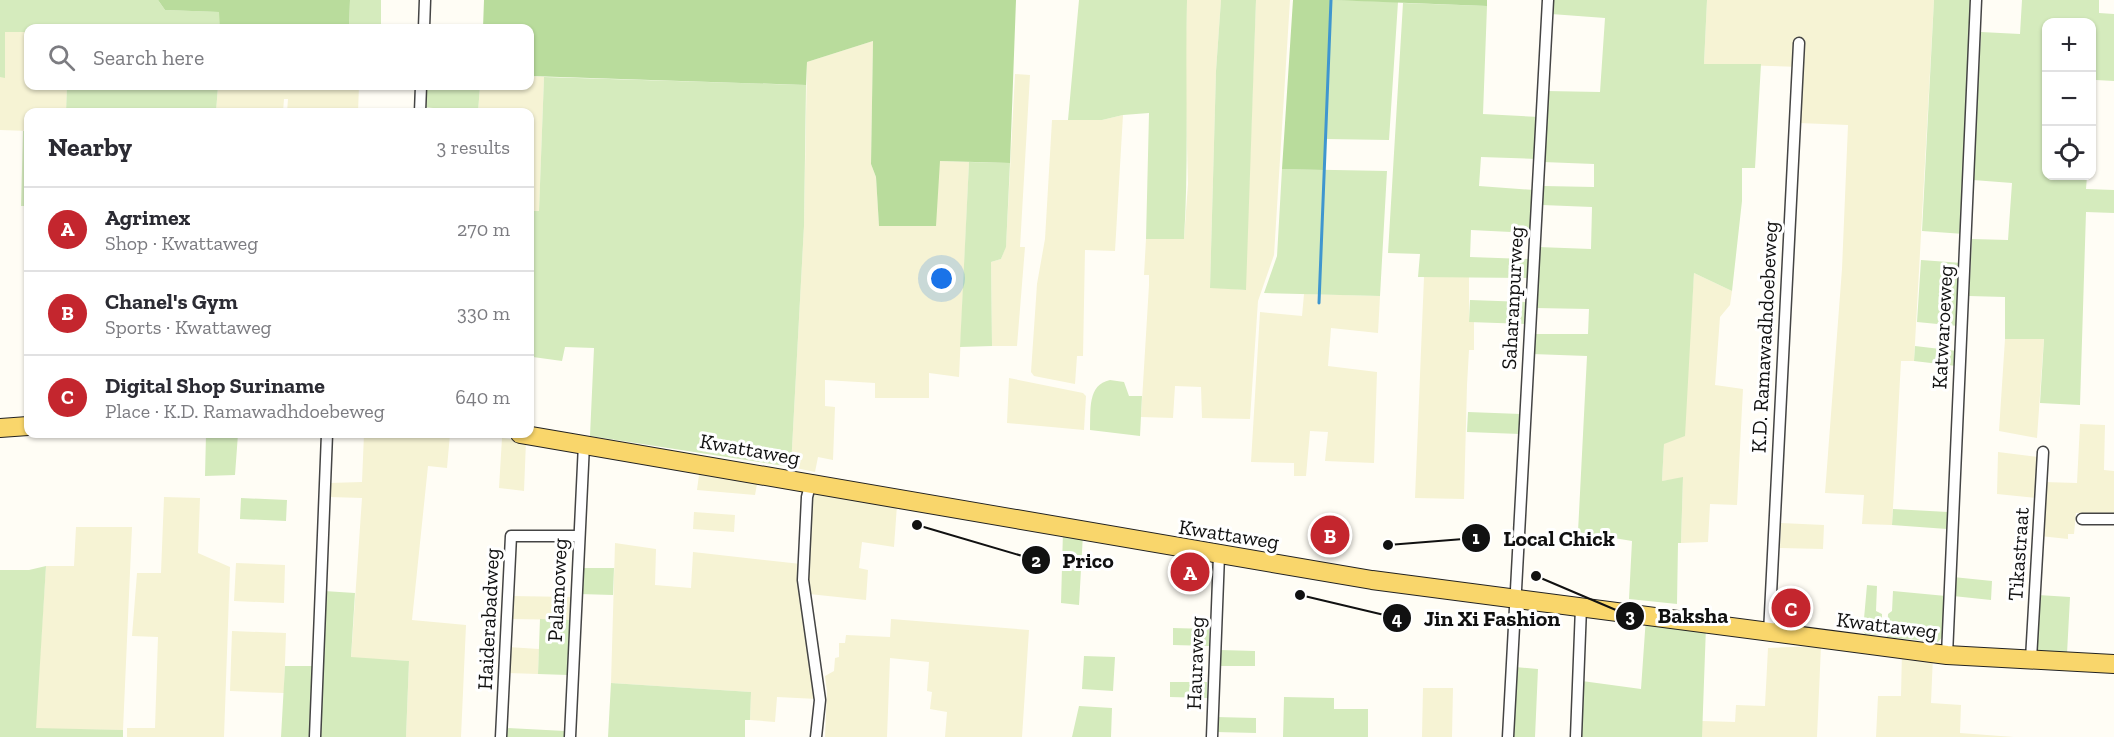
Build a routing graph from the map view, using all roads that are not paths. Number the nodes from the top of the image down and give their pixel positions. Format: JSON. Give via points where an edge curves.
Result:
{"nodes":[{"id":1,"x":425,"y":0,"type":"edge"},
{"id":2,"x":1548,"y":0,"type":"edge"},
{"id":3,"x":1976,"y":0,"type":"edge"},
{"id":4,"x":424,"y":24,"type":"edge"},
{"id":5,"x":1799,"y":43,"type":"dead end"},
{"id":6,"x":421,"y":90,"type":"edge"},
{"id":7,"x":420,"y":108,"type":"edge"},
{"id":8,"x":24,"y":426,"type":"edge"},
{"id":9,"x":0,"y":428,"type":"edge"},
{"id":10,"x":534,"y":436,"type":"edge"},
{"id":11,"x":327,"y":438,"type":"edge"},
{"id":12,"x":584,"y":444,"type":"junction"},
{"id":13,"x":2043,"y":452,"type":"dead end"},
{"id":14,"x":811,"y":482,"type":"junction"},
{"id":15,"x":2082,"y":519,"type":"dead end"},
{"id":16,"x":2114,"y":519,"type":"edge"},
{"id":17,"x":579,"y":536,"type":"junction"},
{"id":18,"x":1219,"y":555,"type":"junction"},
{"id":19,"x":1516,"y":598,"type":"junction"},
{"id":20,"x":1581,"y":607,"type":"junction"},
{"id":21,"x":1769,"y":633,"type":"junction"},
{"id":22,"x":1947,"y":655,"type":"junction"},
{"id":23,"x":2031,"y":659,"type":"junction"},
{"id":24,"x":2114,"y":664,"type":"edge"},
{"id":25,"x":315,"y":737,"type":"edge"},
{"id":26,"x":501,"y":737,"type":"edge"},
{"id":27,"x":570,"y":737,"type":"edge"},
{"id":28,"x":816,"y":737,"type":"edge"},
{"id":29,"x":1212,"y":737,"type":"edge"},
{"id":30,"x":1509,"y":737,"type":"edge"},
{"id":31,"x":1576,"y":737,"type":"edge"}],
"edges":[{"from":1,"to":4,"type":"street"},
{"from":2,"to":19,"type":"street","name":"Saharanpurweg"},
{"from":3,"to":22,"type":"street","name":"Katwaroeweg"},
{"from":5,"to":21,"type":"street","name":"K.D. Ramawadhdoebeweg"},
{"from":6,"to":7,"type":"street"},
{"from":8,"to":9,"type":"main road"},
{"from":10,"to":12,"type":"main road","name":"Kwattaweg"},
{"from":11,"to":25,"type":"street"},
{"from":12,"to":14,"type":"main road","name":"Kwattaweg"},
{"from":12,"to":17,"type":"street","name":"Palamoweg"},
{"from":13,"to":23,"type":"street","name":"Tikastraat"},
{"from":14,"to":18,"type":"main road","name":"Kwattaweg"},
{"from":14,"to":28,"type":"street","via":[[803,580],[820,700]]},
{"from":15,"to":16,"type":"street"},
{"from":17,"to":26,"type":"street","name":"Haiderabadweg","via":[[512,536]]},
{"from":17,"to":27,"type":"street","name":"Palamoweg"},
{"from":18,"to":19,"type":"main road","name":"Kwattaweg"},
{"from":18,"to":29,"type":"street","name":"Hauraweg"},
{"from":19,"to":20,"type":"main road","name":"Kwattaweg"},
{"from":19,"to":30,"type":"street","name":"Saharanpurweg"},
{"from":20,"to":21,"type":"main road","name":"Kwattaweg"},
{"from":20,"to":31,"type":"street"},
{"from":21,"to":22,"type":"main road","name":"Kwattaweg"},
{"from":22,"to":23,"type":"main road","name":"Kwattaweg"},
{"from":23,"to":24,"type":"main road","name":"Kwattaweg"}]}
